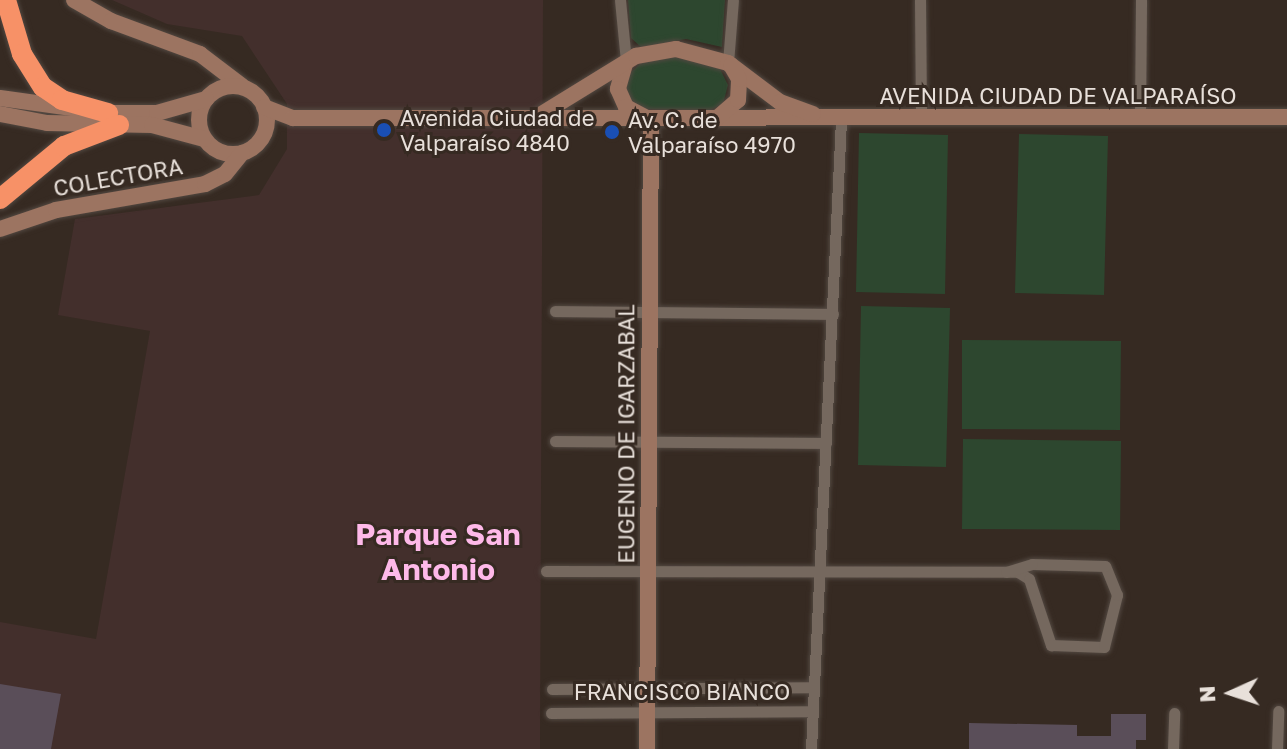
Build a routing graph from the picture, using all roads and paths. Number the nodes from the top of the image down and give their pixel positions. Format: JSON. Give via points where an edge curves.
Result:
{"nodes":[{"id":1,"x":6,"y":0,"type":"edge"},
{"id":2,"x":74,"y":0,"type":"edge"},
{"id":3,"x":620,"y":0,"type":"edge"},
{"id":4,"x":733,"y":0,"type":"edge"},
{"id":5,"x":920,"y":0,"type":"edge"},
{"id":6,"x":1141,"y":0,"type":"edge"},
{"id":7,"x":626,"y":61,"type":"junction"},
{"id":8,"x":728,"y":63,"type":"junction"},
{"id":9,"x":216,"y":67,"type":"junction"},
{"id":10,"x":244,"y":88,"type":"junction"},
{"id":11,"x":210,"y":95,"type":"junction"},
{"id":12,"x":0,"y":98,"type":"edge"},
{"id":13,"x":264,"y":107,"type":"junction"},
{"id":14,"x":0,"y":114,"type":"edge"},
{"id":15,"x":533,"y":117,"type":"junction"},
{"id":16,"x":1287,"y":117,"type":"edge"},
{"id":17,"x":293,"y":118,"type":"junction"},
{"id":18,"x":1140,"y":118,"type":"junction"},
{"id":19,"x":113,"y":119,"type":"junction"},
{"id":20,"x":651,"y":119,"type":"junction"},
{"id":21,"x":716,"y":119,"type":"junction"},
{"id":22,"x":836,"y":119,"type":"junction"},
{"id":23,"x":921,"y":119,"type":"junction"},
{"id":24,"x":265,"y":131,"type":"junction"},
{"id":25,"x":208,"y":143,"type":"junction"},
{"id":26,"x":242,"y":153,"type":"junction"},
{"id":27,"x":210,"y":181,"type":"junction"},
{"id":28,"x":0,"y":199,"type":"edge"},
{"id":29,"x":0,"y":229,"type":"edge"},
{"id":30,"x":555,"y":311,"type":"dead end"},
{"id":31,"x":648,"y":312,"type":"junction"},
{"id":32,"x":833,"y":314,"type":"junction"},
{"id":33,"x":555,"y":441,"type":"dead end"},
{"id":34,"x":649,"y":441,"type":"junction"},
{"id":35,"x":826,"y":443,"type":"junction"},
{"id":36,"x":546,"y":571,"type":"dead end"},
{"id":37,"x":820,"y":571,"type":"junction"},
{"id":38,"x":647,"y":572,"type":"junction"},
{"id":39,"x":1006,"y":572,"type":"junction"},
{"id":40,"x":812,"y":687,"type":"junction"},
{"id":41,"x":647,"y":688,"type":"junction"},
{"id":42,"x":552,"y":689,"type":"dead end"},
{"id":43,"x":647,"y":711,"type":"junction"},
{"id":44,"x":812,"y":711,"type":"junction"},
{"id":45,"x":1278,"y":711,"type":"dead end"},
{"id":46,"x":551,"y":713,"type":"dead end"},
{"id":47,"x":1174,"y":713,"type":"dead end"},
{"id":48,"x":647,"y":749,"type":"edge"},
{"id":49,"x":811,"y":749,"type":"edge"},
{"id":50,"x":1173,"y":749,"type":"edge"},
{"id":51,"x":1277,"y":749,"type":"edge"}],
"edges":[{"from":1,"to":19,"type":"highway","via":[[22,54],[43,87]]},
{"from":2,"to":9,"type":"main road","via":[[111,21],[200,54]]},
{"from":3,"to":7,"type":"street"},
{"from":4,"to":8,"type":"street"},
{"from":5,"to":23,"type":"street"},
{"from":6,"to":18,"type":"street"},
{"from":7,"to":8,"type":"main road","name":"AVENIDA CIUDAD DE VALPARAÍSO","via":[[676,49]]},
{"from":7,"to":15,"type":"main road","name":"AVENIDA CIUDAD DE VALPARAÍSO","via":[[580,96]]},
{"from":7,"to":20,"type":"main road","via":[[617,81],[621,96],[637,116]]},
{"from":8,"to":21,"type":"main road","via":[[739,79],[738,100]]},
{"from":8,"to":22,"type":"main road","name":"AVENIDA CIUDAD DE VALPARAÍSO","via":[[780,102]]},
{"from":9,"to":10,"type":"main road"},
{"from":9,"to":11,"type":"main road"},
{"from":10,"to":11,"type":"main road"},
{"from":10,"to":13,"type":"main road"},
{"from":11,"to":19,"type":"main road","via":[[157,113]]},
{"from":11,"to":25,"type":"main road","via":[[198,118]]},
{"from":12,"to":19,"type":"main road"},
{"from":13,"to":17,"type":"main road","name":"AVENIDA CIUDAD DE VALPARAÍSO"},
{"from":13,"to":24,"type":"main road"},
{"from":14,"to":19,"type":"main road","via":[[47,123]]},
{"from":15,"to":17,"type":"main road","name":"AVENIDA CIUDAD DE VALPARAÍSO"},
{"from":15,"to":20,"type":"main road","name":"AVENIDA CIUDAD DE VALPARAÍSO"},
{"from":16,"to":18,"type":"main road","name":"AVENIDA CIUDAD DE VALPARAÍSO"},
{"from":17,"to":24,"type":"main road","name":"AVENIDA CIUDAD DE VALPARAÍSO"},
{"from":18,"to":23,"type":"main road","name":"AVENIDA CIUDAD DE VALPARAÍSO"},
{"from":19,"to":25,"type":"main road","via":[[163,127]]},
{"from":19,"to":28,"type":"highway","via":[[64,146]]},
{"from":20,"to":21,"type":"main road","name":"AVENIDA CIUDAD DE VALPARAÍSO"},
{"from":20,"to":31,"type":"main road","name":"EUGENIO DE IGARZABAL"},
{"from":21,"to":22,"type":"main road","name":"AVENIDA CIUDAD DE VALPARAÍSO"},
{"from":22,"to":23,"type":"main road","name":"AVENIDA CIUDAD DE VALPARAÍSO"},
{"from":22,"to":32,"type":"street"},
{"from":24,"to":26,"type":"main road"},
{"from":25,"to":26,"type":"main road"},
{"from":25,"to":27,"type":"main road","name":"COLECTORA"},
{"from":26,"to":27,"type":"main road"},
{"from":27,"to":29,"type":"main road","name":"COLECTORA","via":[[27,216]]},
{"from":30,"to":31,"type":"street"},
{"from":31,"to":32,"type":"street"},
{"from":31,"to":34,"type":"main road","name":"EUGENIO DE IGARZABAL"},
{"from":32,"to":35,"type":"street"},
{"from":33,"to":34,"type":"street"},
{"from":34,"to":35,"type":"street"},
{"from":34,"to":38,"type":"main road","name":"EUGENIO DE IGARZABAL"},
{"from":35,"to":37,"type":"street"},
{"from":36,"to":38,"type":"street"},
{"from":37,"to":38,"type":"street"},
{"from":37,"to":39,"type":"street"},
{"from":37,"to":40,"type":"street"},
{"from":38,"to":41,"type":"main road","name":"EUGENIO DE IGARZABAL"},
{"from":39,"to":39,"type":"street","via":[[1032,564],[1105,566],[1117,595],[1104,647],[1051,645],[1029,579]]},
{"from":40,"to":41,"type":"street"},
{"from":40,"to":44,"type":"street"},
{"from":41,"to":42,"type":"street"},
{"from":41,"to":43,"type":"main road","name":"EUGENIO DE IGARZABAL"},
{"from":43,"to":44,"type":"street","name":"FRANCISCO BIANCO"},
{"from":43,"to":46,"type":"street","name":"FRANCISCO BIANCO"},
{"from":43,"to":48,"type":"main road","name":"EUGENIO DE IGARZABAL"},
{"from":44,"to":49,"type":"street"},
{"from":45,"to":51,"type":"street"},
{"from":47,"to":50,"type":"street"}]}
